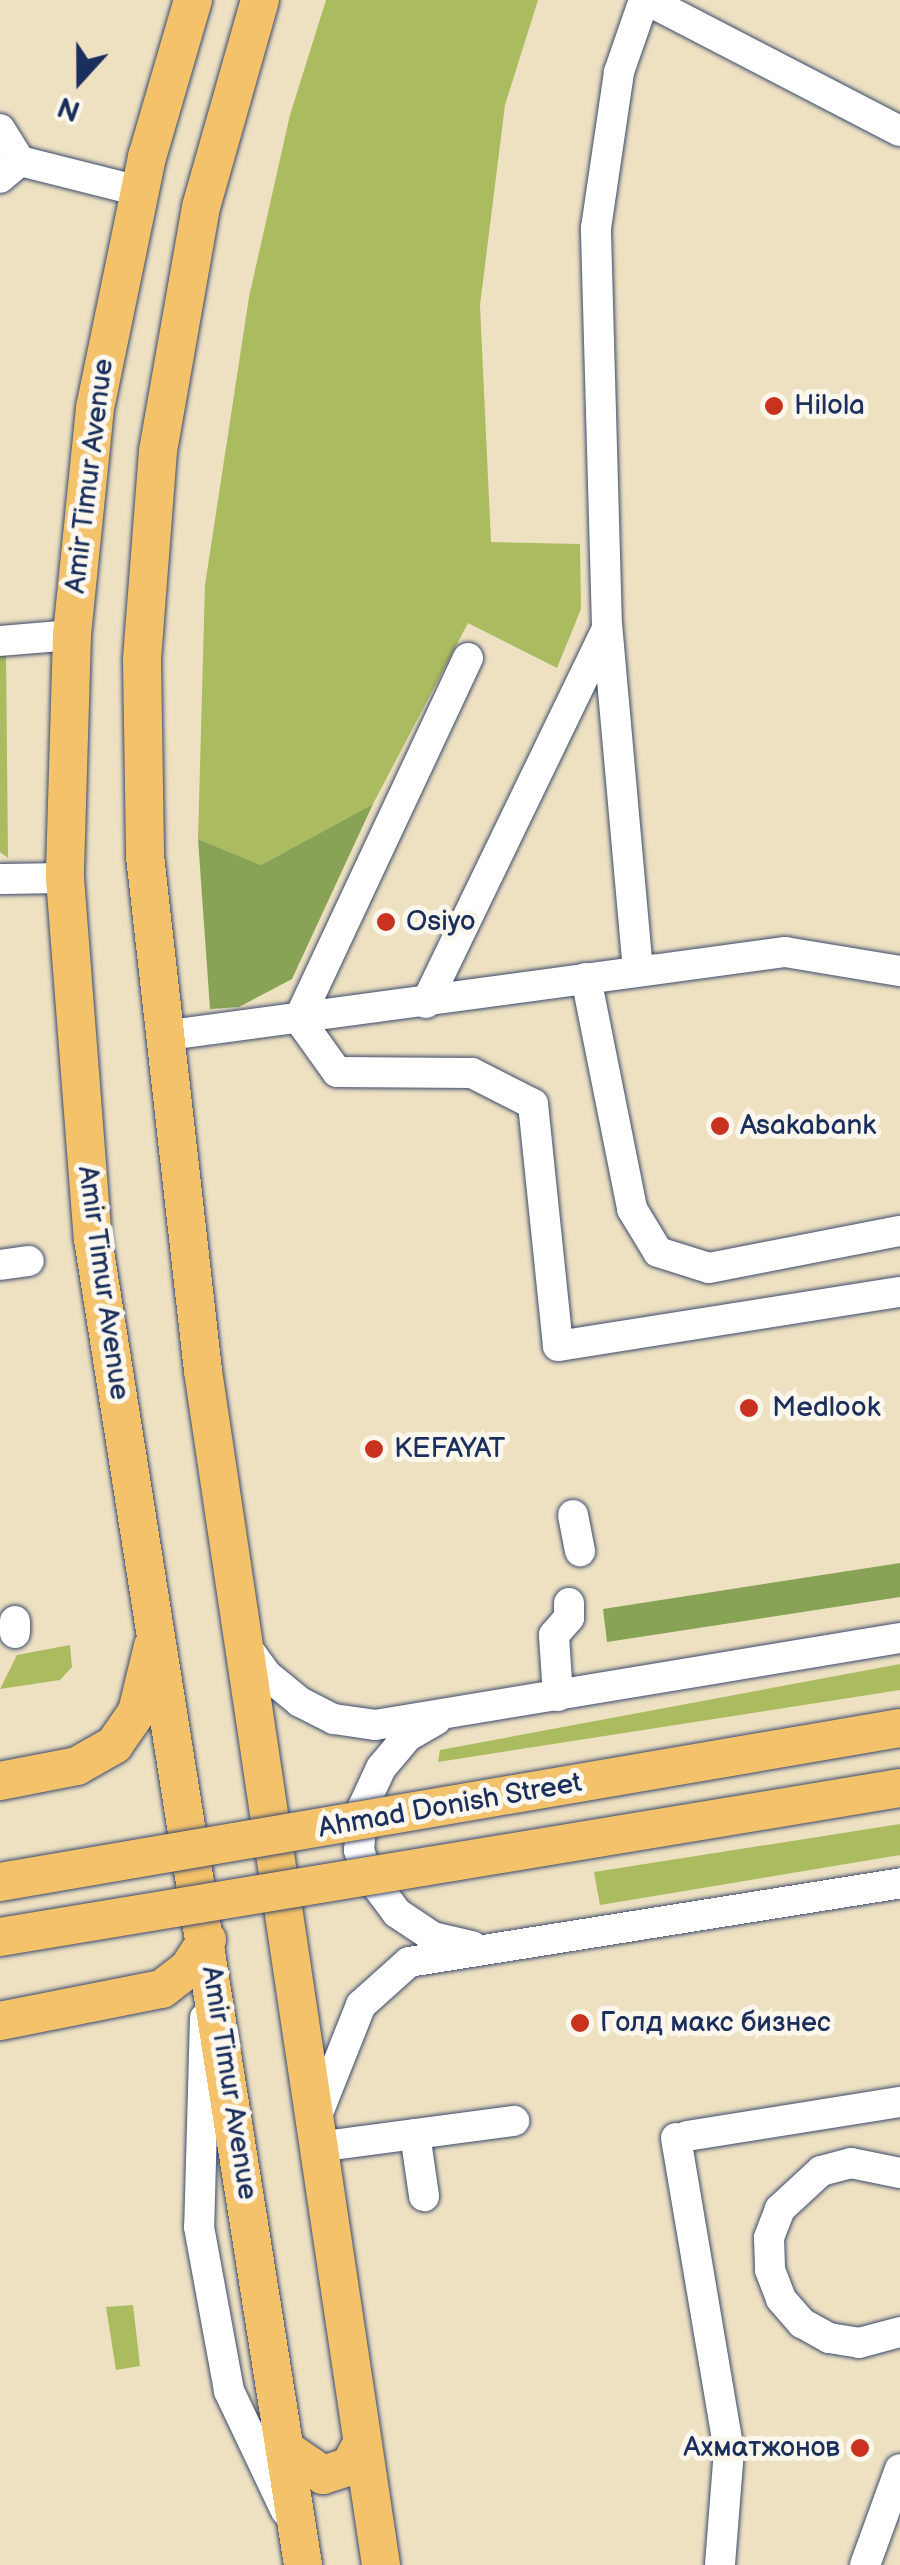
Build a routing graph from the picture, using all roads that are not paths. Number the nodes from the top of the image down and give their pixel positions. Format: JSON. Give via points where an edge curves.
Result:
{"nodes":[{"id":1,"x":193,"y":0,"type":"edge"},
{"id":2,"x":260,"y":0,"type":"edge"},
{"id":3,"x":646,"y":0,"type":"edge"},
{"id":4,"x":0,"y":130,"type":"edge"},
{"id":5,"x":900,"y":131,"type":"edge"},
{"id":6,"x":10,"y":170,"type":"edge"},
{"id":7,"x":138,"y":191,"type":"junction"},
{"id":8,"x":607,"y":627,"type":"junction"},
{"id":9,"x":72,"y":635,"type":"junction"},
{"id":10,"x":0,"y":641,"type":"edge"},
{"id":11,"x":468,"y":658,"type":"dead end"},
{"id":12,"x":6,"y":877,"type":"edge"},
{"id":13,"x":66,"y":878,"type":"junction"},
{"id":14,"x":638,"y":971,"type":"junction"},
{"id":15,"x":900,"y":971,"type":"edge"},
{"id":16,"x":586,"y":978,"type":"junction"},
{"id":17,"x":426,"y":1003,"type":"junction"},
{"id":18,"x":299,"y":1019,"type":"junction"},
{"id":19,"x":162,"y":1036,"type":"junction"},
{"id":20,"x":900,"y":1231,"type":"edge"},
{"id":21,"x":900,"y":1292,"type":"edge"},
{"id":22,"x":572,"y":1515,"type":"dead end"},
{"id":23,"x":580,"y":1551,"type":"dead end"},
{"id":24,"x":570,"y":1603,"type":"dead end"},
{"id":25,"x":158,"y":1619,"type":"junction"},
{"id":26,"x":900,"y":1638,"type":"edge"},
{"id":27,"x":244,"y":1642,"type":"junction"},
{"id":28,"x":558,"y":1696,"type":"junction"},
{"id":29,"x":444,"y":1717,"type":"junction"},
{"id":30,"x":900,"y":1728,"type":"edge"},
{"id":31,"x":0,"y":1781,"type":"edge"},
{"id":32,"x":900,"y":1788,"type":"edge"},
{"id":33,"x":0,"y":1882,"type":"edge"},
{"id":34,"x":900,"y":1882,"type":"edge"},
{"id":35,"x":0,"y":1937,"type":"edge"},
{"id":36,"x":207,"y":1940,"type":"junction"},
{"id":37,"x":496,"y":1946,"type":"junction"},
{"id":38,"x":0,"y":2021,"type":"edge"},
{"id":39,"x":900,"y":2102,"type":"edge"},
{"id":40,"x":514,"y":2121,"type":"dead end"},
{"id":41,"x":415,"y":2134,"type":"junction"},
{"id":42,"x":316,"y":2135,"type":"junction"},
{"id":43,"x":900,"y":2174,"type":"edge"},
{"id":44,"x":424,"y":2196,"type":"dead end"},
{"id":45,"x":897,"y":2339,"type":"edge"},
{"id":46,"x":362,"y":2443,"type":"junction"},
{"id":47,"x":285,"y":2448,"type":"junction"},
{"id":48,"x":900,"y":2470,"type":"edge"},
{"id":49,"x":301,"y":2551,"type":"edge"},
{"id":50,"x":380,"y":2565,"type":"edge"},
{"id":51,"x":720,"y":2565,"type":"edge"},
{"id":52,"x":865,"y":2565,"type":"edge"}],
"edges":[{"from":1,"to":7,"type":"main road","name":"Amir Timur Avenue"},
{"from":2,"to":19,"type":"main road","via":[[200,207],[158,451],[141,759]]},
{"from":3,"to":5,"type":"street"},
{"from":3,"to":8,"type":"street","via":[[613,102],[596,228]]},
{"from":4,"to":6,"type":"street"},
{"from":6,"to":7,"type":"street"},
{"from":7,"to":9,"type":"main road","name":"Amir Timur Avenue","via":[[95,408]]},
{"from":8,"to":14,"type":"street"},
{"from":8,"to":17,"type":"street"},
{"from":9,"to":10,"type":"street"},
{"from":9,"to":13,"type":"main road","name":"Amir Timur Avenue"},
{"from":11,"to":18,"type":"street"},
{"from":12,"to":13,"type":"street"},
{"from":13,"to":25,"type":"main road","name":"Amir Timur Avenue","via":[[93,1238]]},
{"from":14,"to":15,"type":"street","via":[[784,952]]},
{"from":14,"to":16,"type":"street"},
{"from":16,"to":17,"type":"street"},
{"from":16,"to":20,"type":"street","via":[[632,1209],[658,1252],[709,1268]]},
{"from":17,"to":18,"type":"street"},
{"from":18,"to":19,"type":"street"},
{"from":18,"to":21,"type":"street","via":[[338,1072],[472,1072],[533,1104],[558,1346]]},
{"from":19,"to":27,"type":"main road"},
{"from":22,"to":23,"type":"street"},
{"from":24,"to":28,"type":"street","via":[[569,1618],[554,1635]]},
{"from":25,"to":31,"type":"main road","via":[[142,1700],[124,1735],[90,1762]]},
{"from":25,"to":36,"type":"main road","name":"Amir Timur Avenue"},
{"from":26,"to":28,"type":"street"},
{"from":27,"to":29,"type":"street","via":[[283,1690],[334,1719],[374,1725]]},
{"from":27,"to":42,"type":"main road"},
{"from":28,"to":29,"type":"street"},
{"from":29,"to":37,"type":"street","via":[[408,1737],[381,1768],[364,1807],[359,1850],[380,1893],[415,1926],[453,1944]]},
{"from":30,"to":33,"type":"main road","name":"Ahmad Donish Street","bridge":true},
{"from":32,"to":35,"type":"main road","name":"Ahmad Donish Street","bridge":true},
{"from":34,"to":37,"type":"street"},
{"from":36,"to":38,"type":"main road","via":[[180,1977],[151,1994]]},
{"from":36,"to":47,"type":"main road","name":"Amir Timur Avenue"},
{"from":36,"to":49,"type":"street","via":[[199,2228],[229,2391]]},
{"from":37,"to":42,"type":"street","via":[[409,1962],[382,1980],[361,2005]]},
{"from":39,"to":51,"type":"street","via":[[682,2137],[729,2450]]},
{"from":40,"to":41,"type":"street"},
{"from":41,"to":42,"type":"street"},
{"from":41,"to":44,"type":"street"},
{"from":42,"to":46,"type":"main road"},
{"from":43,"to":45,"type":"street","via":[[851,2163],[821,2171],[780,2209],[769,2238],[775,2284],[802,2322],[844,2340]]},
{"from":46,"to":47,"type":"main road","via":[[350,2466],[323,2475]]},
{"from":46,"to":50,"type":"main road"},
{"from":47,"to":49,"type":"main road","name":"Amir Timur Avenue"},
{"from":48,"to":52,"type":"street"}]}
